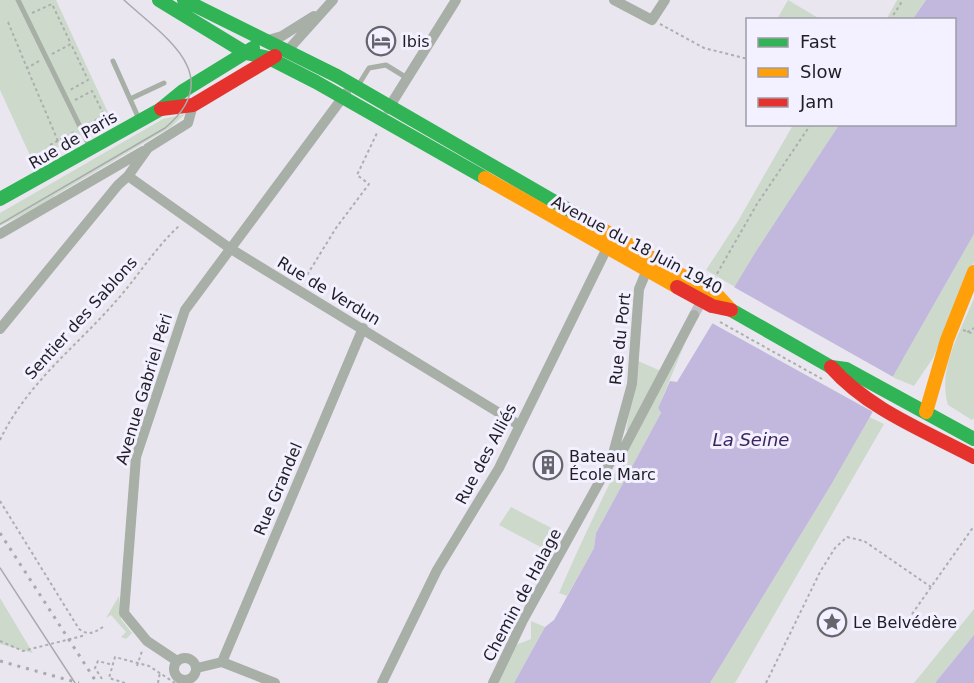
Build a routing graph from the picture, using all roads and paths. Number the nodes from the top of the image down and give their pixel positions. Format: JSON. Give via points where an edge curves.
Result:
{"nodes":[{"id":1,"x":18,"y":0,"type":"edge"},
{"id":2,"x":159,"y":0,"type":"edge"},
{"id":3,"x":184,"y":0,"type":"edge"},
{"id":4,"x":333,"y":0,"type":"edge"},
{"id":5,"x":456,"y":0,"type":"edge"},
{"id":6,"x":614,"y":0,"type":"edge"},
{"id":7,"x":665,"y":0,"type":"edge"},
{"id":8,"x":903,"y":0,"type":"edge"},
{"id":9,"x":322,"y":11,"type":"junction"},
{"id":10,"x":25,"y":16,"type":"junction"},
{"id":11,"x":891,"y":18,"type":"edge"},
{"id":12,"x":652,"y":20,"type":"junction"},
{"id":13,"x":8,"y":22,"type":"dead end"},
{"id":14,"x":264,"y":41,"type":"junction"},
{"id":15,"x":70,"y":44,"type":"dead end"},
{"id":16,"x":288,"y":50,"type":"junction"},
{"id":17,"x":246,"y":52,"type":"junction"},
{"id":18,"x":269,"y":58,"type":"junction"},
{"id":19,"x":746,"y":58,"type":"edge"},
{"id":20,"x":113,"y":61,"type":"dead end"},
{"id":21,"x":27,"y":68,"type":"dead end"},
{"id":22,"x":407,"y":78,"type":"junction"},
{"id":23,"x":164,"y":83,"type":"dead end"},
{"id":24,"x":354,"y":86,"type":"junction"},
{"id":25,"x":342,"y":98,"type":"junction"},
{"id":26,"x":130,"y":99,"type":"junction"},
{"id":27,"x":193,"y":105,"type":"junction"},
{"id":28,"x":390,"y":106,"type":"junction"},
{"id":29,"x":161,"y":110,"type":"junction"},
{"id":30,"x":140,"y":121,"type":"junction"},
{"id":31,"x":381,"y":122,"type":"junction"},
{"id":32,"x":808,"y":126,"type":"edge"},
{"id":33,"x":376,"y":136,"type":"dead end"},
{"id":34,"x":90,"y":148,"type":"junction"},
{"id":35,"x":148,"y":148,"type":"junction"},
{"id":36,"x":128,"y":176,"type":"junction"},
{"id":37,"x":0,"y":199,"type":"edge"},
{"id":38,"x":188,"y":218,"type":"junction"},
{"id":39,"x":0,"y":234,"type":"edge"},
{"id":40,"x":610,"y":243,"type":"junction"},
{"id":41,"x":231,"y":249,"type":"junction"},
{"id":42,"x":649,"y":264,"type":"junction"},
{"id":43,"x":974,"y":272,"type":"edge"},
{"id":44,"x":714,"y":279,"type":"tunnel mouth"},
{"id":45,"x":297,"y":290,"type":"junction"},
{"id":46,"x":694,"y":315,"type":"tunnel mouth"},
{"id":47,"x":717,"y":320,"type":"dead end"},
{"id":48,"x":363,"y":328,"type":"junction"},
{"id":49,"x":974,"y":328,"type":"edge"},
{"id":50,"x":0,"y":329,"type":"edge"},
{"id":51,"x":967,"y":332,"type":"dead end"},
{"id":52,"x":831,"y":367,"type":"junction"},
{"id":53,"x":827,"y":382,"type":"dead end"},
{"id":54,"x":926,"y":412,"type":"junction"},
{"id":55,"x":519,"y":425,"type":"junction"},
{"id":56,"x":918,"y":426,"type":"junction"},
{"id":57,"x":974,"y":439,"type":"edge"},
{"id":58,"x":0,"y":440,"type":"edge"},
{"id":59,"x":974,"y":457,"type":"edge"},
{"id":60,"x":611,"y":461,"type":"junction"},
{"id":61,"x":0,"y":501,"type":"edge"},
{"id":62,"x":577,"y":520,"type":"joint"},
{"id":63,"x":974,"y":526,"type":"edge"},
{"id":64,"x":931,"y":587,"type":"junction"},
{"id":65,"x":905,"y":624,"type":"dead end"},
{"id":66,"x":103,"y":627,"type":"dead end"},
{"id":67,"x":89,"y":634,"type":"junction"},
{"id":68,"x":147,"y":640,"type":"junction"},
{"id":69,"x":0,"y":641,"type":"edge"},
{"id":70,"x":177,"y":661,"type":"junction"},
{"id":71,"x":222,"y":662,"type":"junction"},
{"id":72,"x":112,"y":665,"type":"junction"},
{"id":73,"x":138,"y":665,"type":"junction"},
{"id":74,"x":197,"y":668,"type":"junction"},
{"id":75,"x":160,"y":672,"type":"junction"},
{"id":76,"x":102,"y":679,"type":"dead end"},
{"id":77,"x":124,"y":682,"type":"edge"},
{"id":78,"x":179,"y":682,"type":"edge"},
{"id":79,"x":158,"y":683,"type":"edge"},
{"id":80,"x":275,"y":683,"type":"edge"},
{"id":81,"x":382,"y":683,"type":"edge"},
{"id":82,"x":493,"y":683,"type":"edge"},
{"id":83,"x":766,"y":683,"type":"edge"}],
"edges":[{"from":1,"to":10,"type":"lane"},
{"from":2,"to":17,"type":"main road","name":"Avenue du 18 Juin 1940"},
{"from":3,"to":14,"type":"main road","name":"Avenue du 18 Juin 1940"},
{"from":4,"to":9,"type":"street"},
{"from":5,"to":22,"type":"street"},
{"from":6,"to":12,"type":"street"},
{"from":7,"to":12,"type":"street"},
{"from":8,"to":11,"type":"path"},
{"from":9,"to":14,"type":"street","via":[[282,36]]},
{"from":9,"to":16,"type":"street"},
{"from":10,"to":15,"type":"path","via":[[52,4]]},
{"from":10,"to":34,"type":"lane"},
{"from":12,"to":19,"type":"path","via":[[704,48]]},
{"from":13,"to":21,"type":"path"},
{"from":14,"to":16,"type":"main road","name":"Avenue du 18 Juin 1940"},
{"from":14,"to":17,"type":"main road","name":"Rue de Paris"},
{"from":16,"to":18,"type":"main road","name":"Rue de Paris"},
{"from":16,"to":24,"type":"main road","name":"Avenue du 18 Juin 1940"},
{"from":17,"to":18,"type":"main road","name":"Avenue du 18 Juin 1940"},
{"from":17,"to":29,"type":"main road","name":"Rue de Paris","via":[[183,91]]},
{"from":18,"to":25,"type":"main road","name":"Avenue du 18 Juin 1940"},
{"from":18,"to":27,"type":"main road","name":"Rue de Paris"},
{"from":20,"to":26,"type":"lane"},
{"from":22,"to":24,"type":"lane","via":[[386,65],[369,68]]},
{"from":22,"to":28,"type":"street"},
{"from":23,"to":26,"type":"lane"},
{"from":24,"to":25,"type":"street","name":"Avenue Gabriel Péri"},
{"from":24,"to":28,"type":"main road","name":"Avenue du 18 Juin 1940"},
{"from":25,"to":31,"type":"main road","name":"Avenue du 18 Juin 1940"},
{"from":25,"to":41,"type":"street","name":"Avenue Gabriel Péri"},
{"from":26,"to":30,"type":"lane"},
{"from":27,"to":29,"type":"main road","name":"Rue de Paris"},
{"from":27,"to":35,"type":"street","via":[[188,123]]},
{"from":28,"to":31,"type":"street"},
{"from":28,"to":40,"type":"main road","name":"Avenue du 18 Juin 1940"},
{"from":29,"to":30,"type":"main road","name":"Rue de Paris"},
{"from":30,"to":34,"type":"main road","name":"Rue de Paris"},
{"from":31,"to":40,"type":"main road","name":"Avenue du 18 Juin 1940"},
{"from":32,"to":44,"type":"path"},
{"from":33,"to":45,"type":"path","via":[[357,175],[369,184]]},
{"from":34,"to":37,"type":"main road","name":"Rue de Paris"},
{"from":35,"to":36,"type":"street"},
{"from":35,"to":39,"type":"street"},
{"from":36,"to":38,"type":"street","name":"Rue de Verdun"},
{"from":36,"to":50,"type":"street"},
{"from":38,"to":41,"type":"street","name":"Rue de Verdun"},
{"from":38,"to":58,"type":"path","name":"Sentier des Sablons","via":[[45,375]]},
{"from":40,"to":42,"type":"main road","name":"Avenue du 18 Juin 1940"},
{"from":40,"to":55,"type":"street","name":"Rue des Alliés"},
{"from":41,"to":45,"type":"street","name":"Rue de Verdun"},
{"from":41,"to":68,"type":"street","name":"Avenue Gabriel Péri","via":[[185,310],[136,457],[124,613]]},
{"from":42,"to":52,"type":"main road","name":"Avenue du 18 Juin 1940","bridge":true,"via":[[680,282],[718,296],[730,310]]},
{"from":42,"to":60,"type":"street","name":"Rue du Port","via":[[639,289],[632,384]]},
{"from":43,"to":54,"type":"main road","via":[[947,340]]},
{"from":45,"to":48,"type":"street","name":"Rue de Verdun"},
{"from":46,"to":60,"type":"street","via":[[624,448]]},
{"from":47,"to":53,"type":"path"},
{"from":48,"to":55,"type":"street","name":"Rue de Verdun"},
{"from":48,"to":71,"type":"street","name":"Rue Grandel"},
{"from":49,"to":51,"type":"path"},
{"from":52,"to":54,"type":"main road","via":[[846,369]]},
{"from":52,"to":56,"type":"main road","via":[[840,380]]},
{"from":54,"to":56,"type":"main road"},
{"from":54,"to":57,"type":"main road"},
{"from":55,"to":81,"type":"street","name":"Rue des Alliés","via":[[499,468],[437,570]]},
{"from":56,"to":59,"type":"main road"},
{"from":60,"to":62,"type":"street","name":"Rue du Port"},
{"from":61,"to":67,"type":"path","via":[[79,629]]},
{"from":62,"to":82,"type":"street","name":"Chemin de Halage"},
{"from":63,"to":64,"type":"path"},
{"from":64,"to":65,"type":"path"},
{"from":64,"to":83,"type":"path","via":[[864,541],[847,537],[820,572]]},
{"from":66,"to":67,"type":"path"},
{"from":67,"to":69,"type":"path","via":[[23,651]]},
{"from":68,"to":70,"type":"street","name":"Avenue Gabriel Péri"},
{"from":68,"to":73,"type":"path"},
{"from":70,"to":74,"type":"street","via":[[189,658]]},
{"from":70,"to":78,"type":"street","via":[[174,669]]},
{"from":71,"to":74,"type":"street"},
{"from":71,"to":80,"type":"street"},
{"from":72,"to":73,"type":"path","via":[[115,657]]},
{"from":72,"to":76,"type":"path","via":[[98,661],[95,668]]},
{"from":72,"to":77,"type":"path","via":[[109,678]]},
{"from":73,"to":75,"type":"path"},
{"from":74,"to":78,"type":"street","via":[[194,676]]},
{"from":75,"to":78,"type":"path"},
{"from":75,"to":79,"type":"path"}]}
